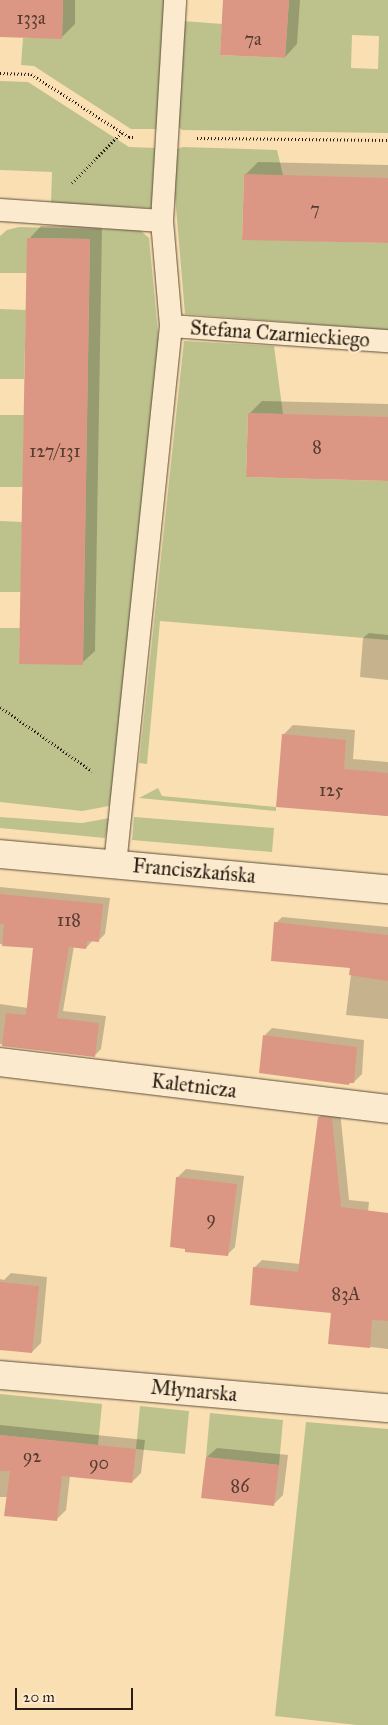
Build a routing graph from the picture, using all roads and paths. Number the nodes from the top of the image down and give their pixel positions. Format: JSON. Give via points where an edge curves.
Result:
{"nodes":[{"id":1,"x":175,"y":0,"type":"edge"},
{"id":2,"x":0,"y":73,"type":"edge"},
{"id":3,"x":122,"y":132,"type":"junction"},
{"id":4,"x":167,"y":137,"type":"junction"},
{"id":5,"x":388,"y":140,"type":"edge"},
{"id":6,"x":0,"y":210,"type":"edge"},
{"id":7,"x":44,"y":213,"type":"junction"},
{"id":8,"x":162,"y":221,"type":"junction"},
{"id":9,"x":171,"y":326,"type":"junction"},
{"id":10,"x":388,"y":341,"type":"edge"},
{"id":11,"x":0,"y":707,"type":"edge"},
{"id":12,"x":119,"y":811,"type":"junction"},
{"id":13,"x":0,"y":854,"type":"edge"},
{"id":14,"x":114,"y":864,"type":"junction"},
{"id":15,"x":388,"y":889,"type":"edge"},
{"id":16,"x":0,"y":1062,"type":"edge"},
{"id":17,"x":388,"y":1109,"type":"edge"},
{"id":18,"x":0,"y":1375,"type":"edge"},
{"id":19,"x":388,"y":1408,"type":"edge"}],
"edges":[{"from":1,"to":4,"type":"lane"},
{"from":2,"to":3,"type":"path","via":[[31,74]]},
{"from":3,"to":4,"type":"path","via":[[129,137]]},
{"from":3,"to":7,"type":"path"},
{"from":4,"to":5,"type":"path"},
{"from":4,"to":8,"type":"lane"},
{"from":6,"to":7,"type":"lane"},
{"from":7,"to":8,"type":"lane"},
{"from":8,"to":9,"type":"lane"},
{"from":9,"to":10,"type":"lane","name":"Stefana Czarnieckiego"},
{"from":9,"to":12,"type":"lane"},
{"from":11,"to":12,"type":"path","via":[[113,786]]},
{"from":12,"to":14,"type":"lane"},
{"from":13,"to":14,"type":"street","name":"Franciszkańska"},
{"from":14,"to":15,"type":"street","name":"Franciszkańska"},
{"from":16,"to":17,"type":"street","name":"Kaletnicza"},
{"from":18,"to":19,"type":"street","name":"Młynarska"}]}
